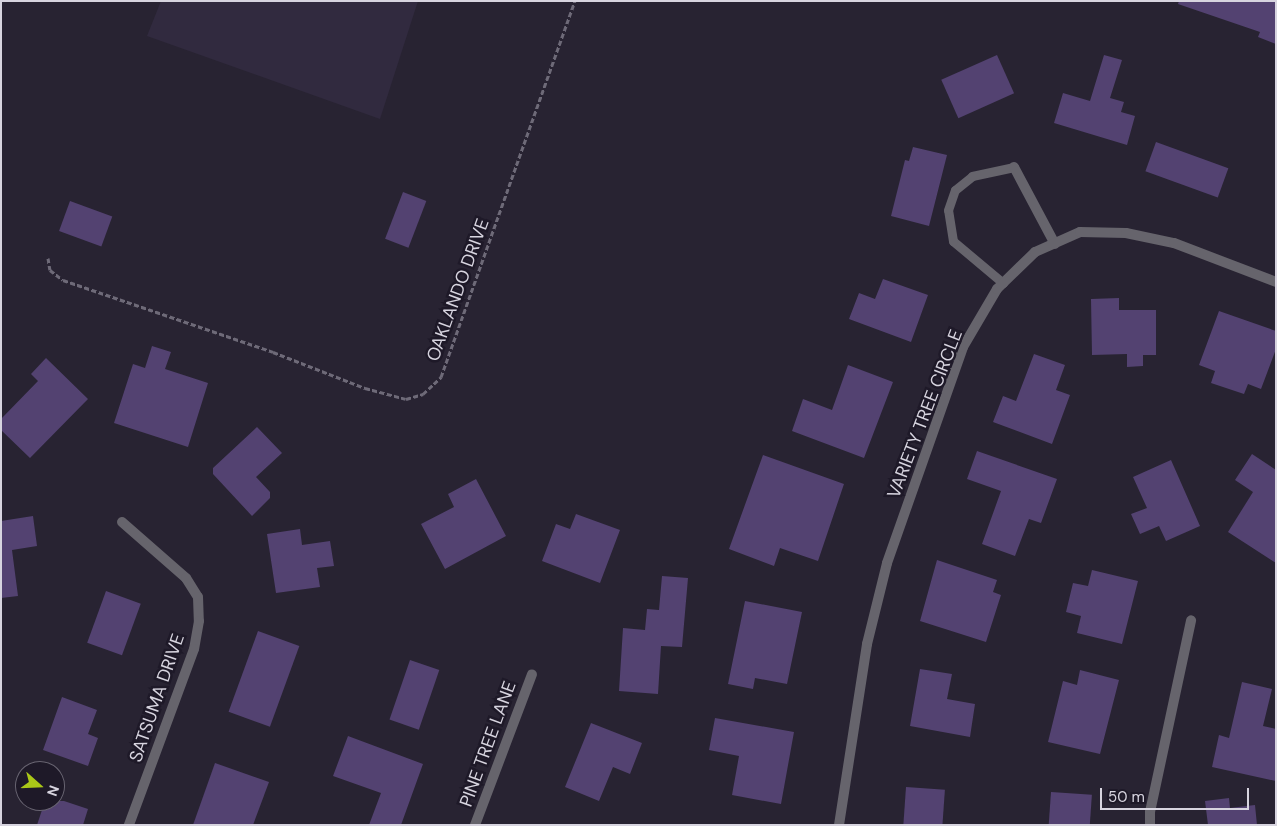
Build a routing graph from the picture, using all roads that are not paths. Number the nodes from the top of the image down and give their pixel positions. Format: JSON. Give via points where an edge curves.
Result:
{"nodes":[{"id":1,"x":1014,"y":167,"type":"joint"},
{"id":2,"x":1055,"y":244,"type":"junction"},
{"id":3,"x":1276,"y":282,"type":"edge"},
{"id":4,"x":1004,"y":283,"type":"junction"},
{"id":5,"x":122,"y":522,"type":"dead end"},
{"id":6,"x":1191,"y":620,"type":"dead end"},
{"id":7,"x":532,"y":674,"type":"dead end"},
{"id":8,"x":129,"y":825,"type":"edge"},
{"id":9,"x":475,"y":825,"type":"edge"},
{"id":10,"x":839,"y":825,"type":"edge"},
{"id":11,"x":1150,"y":825,"type":"edge"}],
"edges":[{"from":1,"to":2,"type":"street"},
{"from":1,"to":4,"type":"lane","via":[[972,176],[955,190],[948,210],[953,241]]},
{"from":2,"to":3,"type":"street","name":"VARIETY TREE CIRCLE","via":[[1080,232],[1126,233],[1174,243]]},
{"from":2,"to":4,"type":"street","name":"VARIETY TREE CIRCLE","via":[[1035,252]]},
{"from":4,"to":10,"type":"street","name":"VARIETY TREE CIRCLE","via":[[963,347],[888,563],[867,644]]},
{"from":5,"to":8,"type":"street","name":"SATSUMA DRIVE","via":[[186,578],[198,597],[200,621],[194,649]]},
{"from":6,"to":11,"type":"street","via":[[1150,812]]},
{"from":7,"to":9,"type":"street","name":"PINE TREE LANE"}]}
